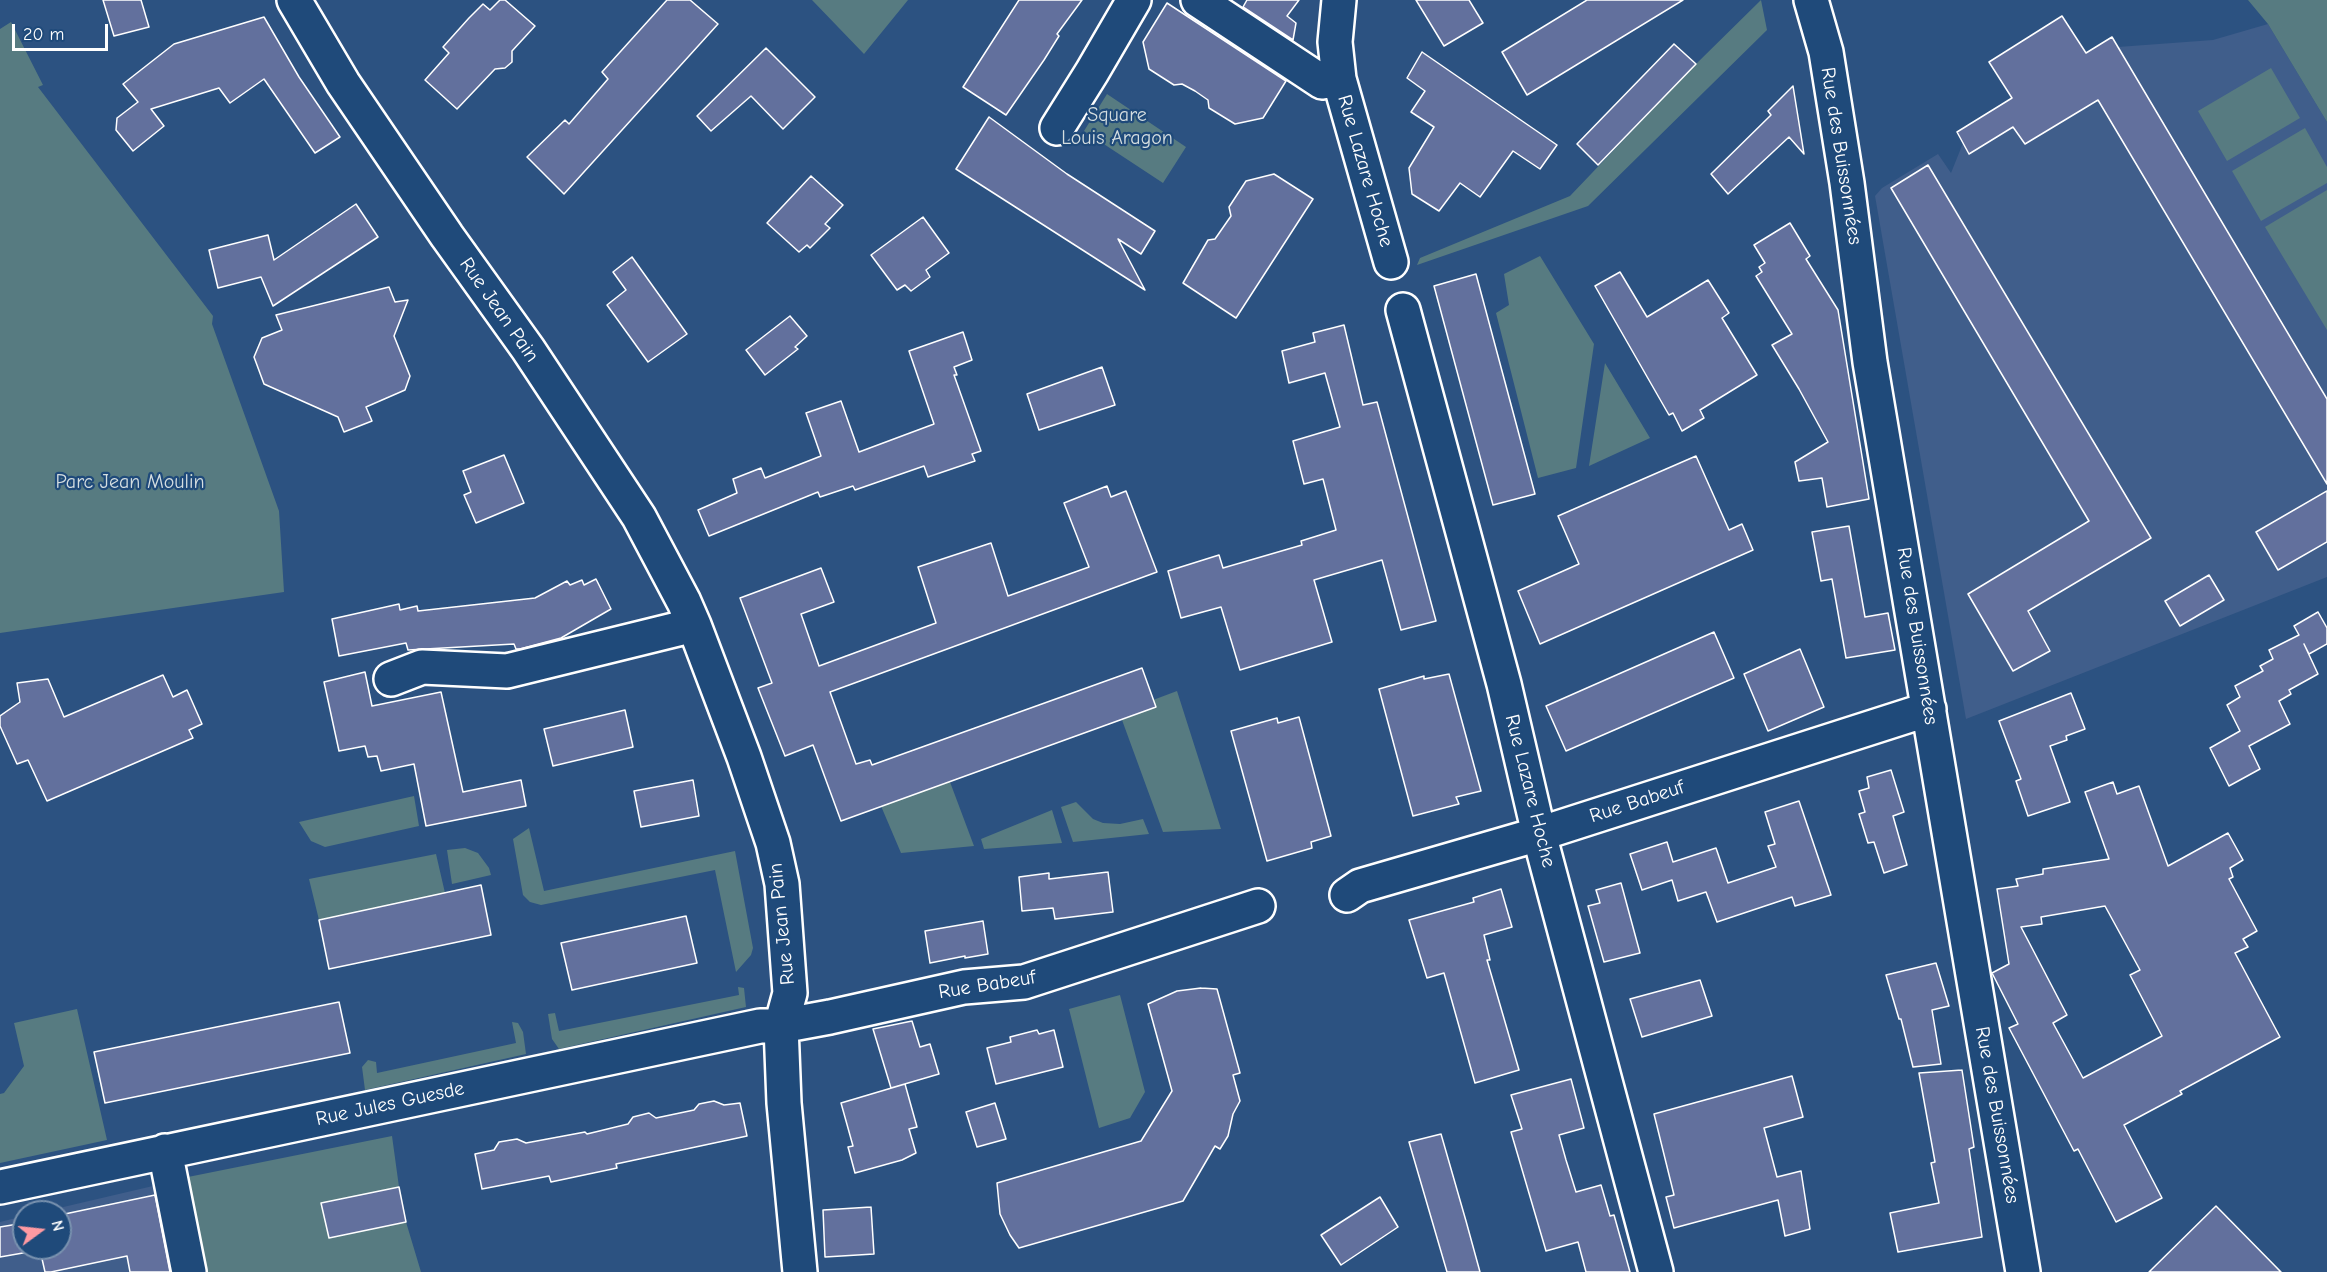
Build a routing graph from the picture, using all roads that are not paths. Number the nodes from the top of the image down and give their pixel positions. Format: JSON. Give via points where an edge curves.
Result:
{"nodes":[{"id":1,"x":294,"y":0,"type":"edge"},
{"id":2,"x":1134,"y":0,"type":"edge"},
{"id":3,"x":1198,"y":0,"type":"edge"},
{"id":4,"x":1339,"y":0,"type":"edge"},
{"id":5,"x":1811,"y":0,"type":"edge"},
{"id":6,"x":1339,"y":80,"type":"junction"},
{"id":7,"x":1057,"y":128,"type":"dead end"},
{"id":8,"x":1391,"y":262,"type":"dead end"},
{"id":9,"x":1403,"y":310,"type":"dead end"},
{"id":10,"x":694,"y":625,"type":"junction"},
{"id":11,"x":391,"y":679,"type":"dead end"},
{"id":12,"x":1929,"y":709,"type":"junction"},
{"id":13,"x":1539,"y":834,"type":"junction"},
{"id":14,"x":1347,"y":895,"type":"dead end"},
{"id":15,"x":1258,"y":906,"type":"dead end"},
{"id":16,"x":781,"y":1026,"type":"junction"},
{"id":17,"x":165,"y":1151,"type":"junction"},
{"id":18,"x":0,"y":1187,"type":"edge"},
{"id":19,"x":189,"y":1272,"type":"edge"},
{"id":20,"x":800,"y":1272,"type":"edge"},
{"id":21,"x":1656,"y":1272,"type":"edge"},
{"id":22,"x":2023,"y":1272,"type":"edge"}],
"edges":[{"from":1,"to":10,"type":"street","name":"Rue Jean Pain","via":[[343,83],[639,517]]},
{"from":2,"to":7,"type":"street"},
{"from":3,"to":6,"type":"street","name":"Rue Lazare Hoche","via":[[1322,82]]},
{"from":4,"to":6,"type":"street","name":"Rue Lazare Hoche","via":[[1335,42]]},
{"from":5,"to":12,"type":"street","name":"Rue des Buissonnées","via":[[1826,52],[1870,362]]},
{"from":6,"to":8,"type":"street","name":"Rue Lazare Hoche"},
{"from":9,"to":13,"type":"street","name":"Rue Lazare Hoche","via":[[1504,684]]},
{"from":10,"to":11,"type":"street","via":[[507,671],[422,667]]},
{"from":10,"to":16,"type":"street","name":"Rue Jean Pain","via":[[773,843],[782,885],[790,993]]},
{"from":12,"to":13,"type":"street","name":"Rue Babeuf"},
{"from":12,"to":22,"type":"street","name":"Rue des Buissonnées"},
{"from":13,"to":14,"type":"street","name":"Rue Babeuf","via":[[1360,886]]},
{"from":13,"to":21,"type":"street","name":"Rue Lazare Hoche"},
{"from":15,"to":16,"type":"street","name":"Rue Babeuf","via":[[1024,982],[964,987]]},
{"from":16,"to":17,"type":"street","name":"Rue Jules Guesde","via":[[760,1026]]},
{"from":16,"to":20,"type":"street","name":"Rue Jean Pain"},
{"from":17,"to":18,"type":"street","name":"Rue Jules Guesde"},
{"from":17,"to":19,"type":"street"}]}
